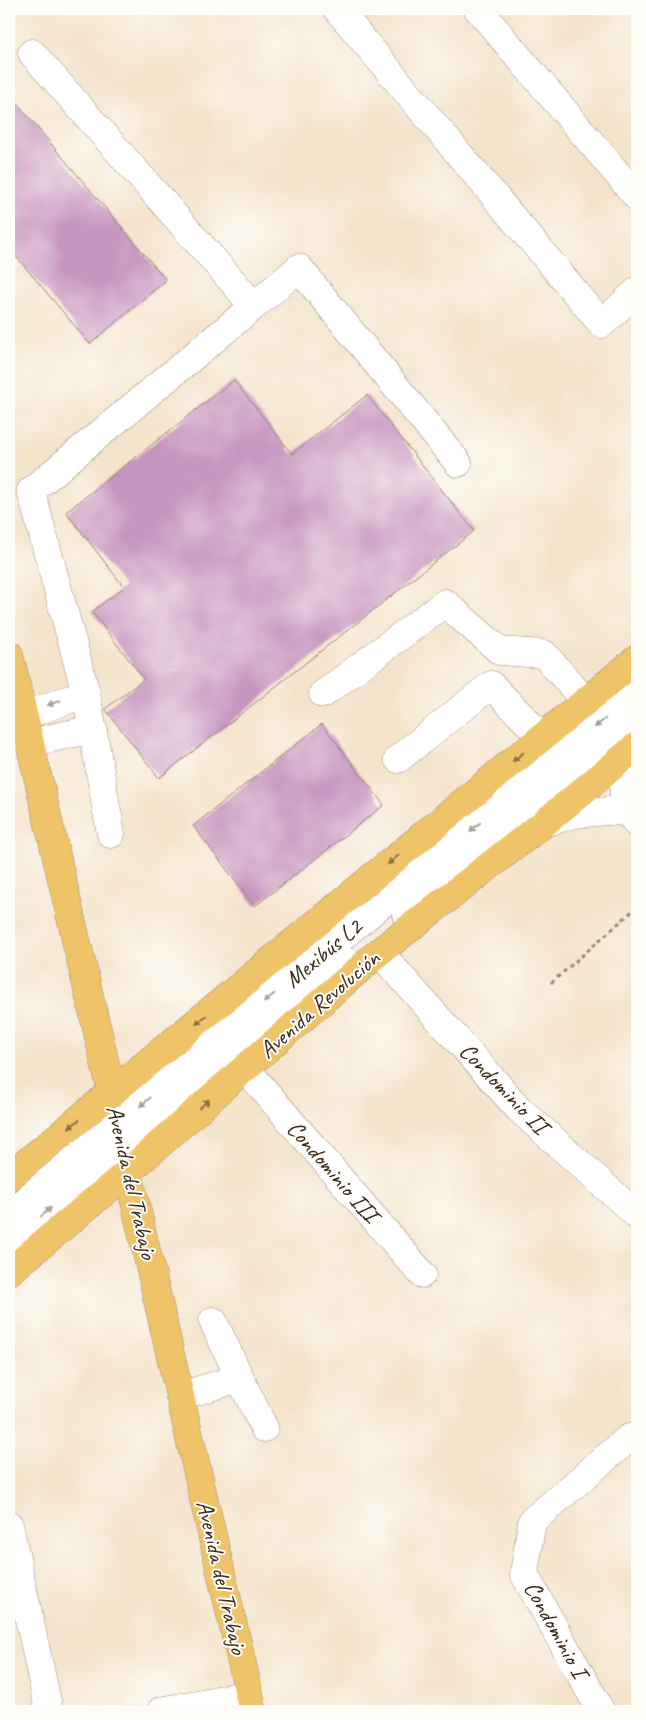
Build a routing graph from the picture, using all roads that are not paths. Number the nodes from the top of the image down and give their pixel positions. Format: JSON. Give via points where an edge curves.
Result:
{"nodes":[{"id":1,"x":337,"y":9,"type":"edge"},
{"id":2,"x":478,"y":9,"type":"edge"},
{"id":3,"x":32,"y":53,"type":"dead end"},
{"id":4,"x":637,"y":197,"type":"edge"},
{"id":5,"x":637,"y":291,"type":"edge"},
{"id":6,"x":254,"y":306,"type":"junction"},
{"id":7,"x":458,"y":463,"type":"dead end"},
{"id":8,"x":9,"y":654,"type":"edge"},
{"id":9,"x":637,"y":659,"type":"edge"},
{"id":10,"x":637,"y":691,"type":"edge"},
{"id":11,"x":86,"y":693,"type":"junction"},
{"id":12,"x":323,"y":694,"type":"dead end"},
{"id":13,"x":585,"y":702,"type":"junction"},
{"id":14,"x":23,"y":716,"type":"junction"},
{"id":15,"x":637,"y":725,"type":"edge"},
{"id":16,"x":93,"y":729,"type":"junction"},
{"id":17,"x":542,"y":737,"type":"junction"},
{"id":18,"x":29,"y":743,"type":"junction"},
{"id":19,"x":637,"y":746,"type":"edge"},
{"id":20,"x":637,"y":750,"type":"edge"},
{"id":21,"x":398,"y":759,"type":"dead end"},
{"id":22,"x":633,"y":818,"type":"edge"},
{"id":23,"x":544,"y":823,"type":"junction"},
{"id":24,"x":111,"y":834,"type":"dead end"},
{"id":25,"x":379,"y":952,"type":"junction"},
{"id":26,"x":245,"y":1068,"type":"junction"},
{"id":27,"x":112,"y":1093,"type":"junction"},
{"id":28,"x":123,"y":1147,"type":"junction"},
{"id":29,"x":9,"y":1177,"type":"edge"},
{"id":30,"x":9,"y":1214,"type":"edge"},
{"id":31,"x":637,"y":1215,"type":"edge"},
{"id":32,"x":9,"y":1244,"type":"edge"},
{"id":33,"x":9,"y":1272,"type":"edge"},
{"id":34,"x":422,"y":1274,"type":"dead end"},
{"id":35,"x":213,"y":1321,"type":"dead end"},
{"id":36,"x":240,"y":1378,"type":"junction"},
{"id":37,"x":180,"y":1396,"type":"junction"},
{"id":38,"x":264,"y":1428,"type":"dead end"},
{"id":39,"x":629,"y":1438,"type":"dead end"},
{"id":40,"x":9,"y":1525,"type":"edge"},
{"id":41,"x":251,"y":1703,"type":"edge"},
{"id":42,"x":48,"y":1711,"type":"edge"},
{"id":43,"x":161,"y":1711,"type":"edge"},
{"id":44,"x":601,"y":1711,"type":"edge"}],
"edges":[{"from":1,"to":5,"type":"street","via":[[602,324]]},
{"from":2,"to":4,"type":"street"},
{"from":3,"to":6,"type":"street"},
{"from":6,"to":7,"type":"street","via":[[299,268]]},
{"from":6,"to":11,"type":"street","via":[[31,491]]},
{"from":8,"to":14,"type":"main road","name":"Avenida del Trabajo"},
{"from":9,"to":13,"type":"main road"},
{"from":10,"to":28,"type":"street","name":"Mexibús L2","one_way":true},
{"from":11,"to":14,"type":"street","one_way":true},
{"from":11,"to":16,"type":"street"},
{"from":12,"to":13,"type":"street","via":[[445,603],[500,651],[544,654]]},
{"from":13,"to":17,"type":"main road"},
{"from":14,"to":18,"type":"main road","name":"Avenida del Trabajo"},
{"from":15,"to":28,"type":"street","name":"Mexibús L2"},
{"from":16,"to":18,"type":"street"},
{"from":16,"to":24,"type":"street"},
{"from":17,"to":21,"type":"street","via":[[490,685]]},
{"from":17,"to":27,"type":"main road","one_way":true},
{"from":18,"to":27,"type":"main road","name":"Avenida del Trabajo"},
{"from":19,"to":23,"type":"main road","name":"Avenida Revolución"},
{"from":20,"to":22,"type":"street","via":[[627,767],[623,787]]},
{"from":22,"to":23,"type":"street","via":[[607,811],[574,814]]},
{"from":23,"to":25,"type":"main road","name":"Avenida Revolución"},
{"from":25,"to":26,"type":"main road","name":"Avenida Revolución"},
{"from":25,"to":31,"type":"street","name":"Condominio II","via":[[519,1109]]},
{"from":28,"to":26,"type":"main road","name":"Avenida Revolución","one_way":true},
{"from":26,"to":34,"type":"street","name":"Condominio III"},
{"from":27,"to":28,"type":"street","name":"Avenida del Trabajo"},
{"from":27,"to":29,"type":"main road","one_way":true},
{"from":28,"to":30,"type":"street","name":"Mexibús L2"},
{"from":32,"to":28,"type":"street","name":"Mexibús L2","one_way":true},
{"from":28,"to":33,"type":"main road","name":"Avenida Revolución"},
{"from":28,"to":37,"type":"main road","name":"Avenida del Trabajo"},
{"from":35,"to":36,"type":"street"},
{"from":36,"to":37,"type":"street"},
{"from":36,"to":38,"type":"street"},
{"from":37,"to":41,"type":"main road","name":"Avenida del Trabajo"},
{"from":39,"to":44,"type":"street","name":"Condominio I","via":[[532,1521],[524,1574]]},
{"from":40,"to":42,"type":"street"},
{"from":41,"to":43,"type":"street"}]}
